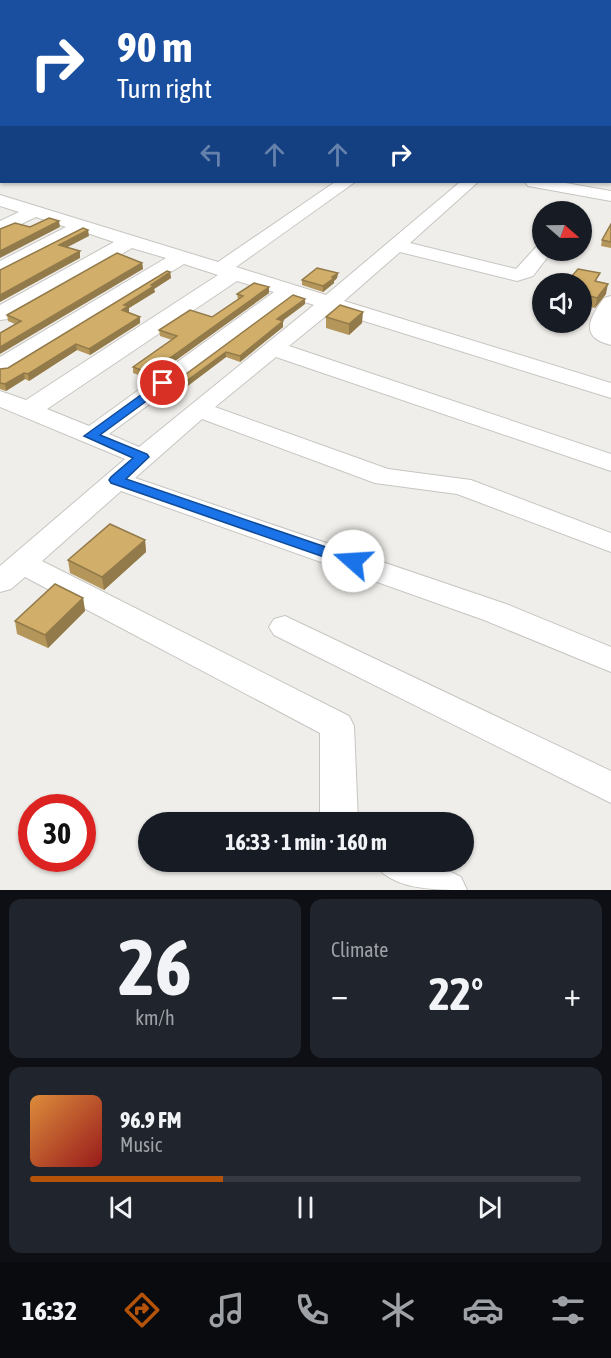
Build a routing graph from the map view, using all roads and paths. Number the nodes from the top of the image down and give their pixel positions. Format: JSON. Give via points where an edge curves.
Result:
{"nodes":[{"id":1,"x":345,"y":183,"type":"edge"},
{"id":2,"x":469,"y":183,"type":"edge"},
{"id":3,"x":539,"y":183,"type":"edge"},
{"id":4,"x":591,"y":193,"type":"edge"},
{"id":5,"x":611,"y":196,"type":"edge"},
{"id":6,"x":0,"y":200,"type":"edge"},
{"id":7,"x":35,"y":211,"type":"junction"},
{"id":8,"x":82,"y":226,"type":"junction"},
{"id":9,"x":0,"y":228,"type":"edge"},
{"id":10,"x":130,"y":241,"type":"junction"},
{"id":11,"x":396,"y":245,"type":"junction"},
{"id":12,"x":182,"y":257,"type":"junction"},
{"id":13,"x":535,"y":261,"type":"edge"},
{"id":14,"x":0,"y":269,"type":"edge"},
{"id":15,"x":227,"y":272,"type":"junction"},
{"id":16,"x":289,"y":291,"type":"junction"},
{"id":17,"x":330,"y":302,"type":"junction"},
{"id":18,"x":611,"y":302,"type":"edge"},
{"id":19,"x":0,"y":314,"type":"edge"},
{"id":20,"x":611,"y":338,"type":"edge"},
{"id":21,"x":272,"y":348,"type":"junction"},
{"id":22,"x":0,"y":367,"type":"edge"},
{"id":23,"x":611,"y":392,"type":"edge"},
{"id":24,"x":0,"y":398,"type":"edge"},
{"id":25,"x":198,"y":409,"type":"junction"},
{"id":26,"x":28,"y":410,"type":"junction"},
{"id":27,"x":91,"y":436,"type":"junction"},
{"id":28,"x":142,"y":457,"type":"junction"},
{"id":29,"x":611,"y":463,"type":"edge"},
{"id":30,"x":116,"y":480,"type":"junction"},
{"id":31,"x":611,"y":543,"type":"edge"},
{"id":32,"x":11,"y":572,"type":"edge"},
{"id":33,"x":285,"y":627,"type":"dead end"},
{"id":34,"x":611,"y":660,"type":"edge"},
{"id":35,"x":611,"y":788,"type":"edge"},
{"id":36,"x":339,"y":812,"type":"edge"},
{"id":37,"x":413,"y":872,"type":"edge"},
{"id":38,"x":447,"y":890,"type":"edge"}],
"edges":[{"from":1,"to":15,"type":"street"},
{"from":2,"to":11,"type":"street"},
{"from":3,"to":4,"type":"street"},
{"from":4,"to":5,"type":"street"},
{"from":6,"to":7,"type":"street"},
{"from":7,"to":8,"type":"street"},
{"from":7,"to":9,"type":"street"},
{"from":8,"to":10,"type":"street"},
{"from":8,"to":14,"type":"street"},
{"from":10,"to":12,"type":"street"},
{"from":10,"to":19,"type":"street"},
{"from":11,"to":13,"type":"street","via":[[517,275],[526,272]]},
{"from":11,"to":17,"type":"street"},
{"from":12,"to":15,"type":"street"},
{"from":12,"to":22,"type":"street"},
{"from":15,"to":16,"type":"street"},
{"from":15,"to":26,"type":"street"},
{"from":16,"to":17,"type":"street"},
{"from":16,"to":27,"type":"street"},
{"from":17,"to":21,"type":"street"},
{"from":17,"to":23,"type":"street"},
{"from":18,"to":20,"type":"street","via":[[600,319],[601,331]]},
{"from":21,"to":25,"type":"street"},
{"from":21,"to":29,"type":"street"},
{"from":24,"to":26,"type":"street"},
{"from":25,"to":28,"type":"street"},
{"from":25,"to":31,"type":"street","via":[[384,477],[462,486]]},
{"from":26,"to":27,"type":"street"},
{"from":27,"to":28,"type":"street"},
{"from":28,"to":30,"type":"street"},
{"from":30,"to":32,"type":"street"},
{"from":30,"to":34,"type":"street","via":[[495,612]]},
{"from":32,"to":36,"type":"street","via":[[337,726]]},
{"from":33,"to":35,"type":"street"},
{"from":37,"to":38,"type":"street"}]}
